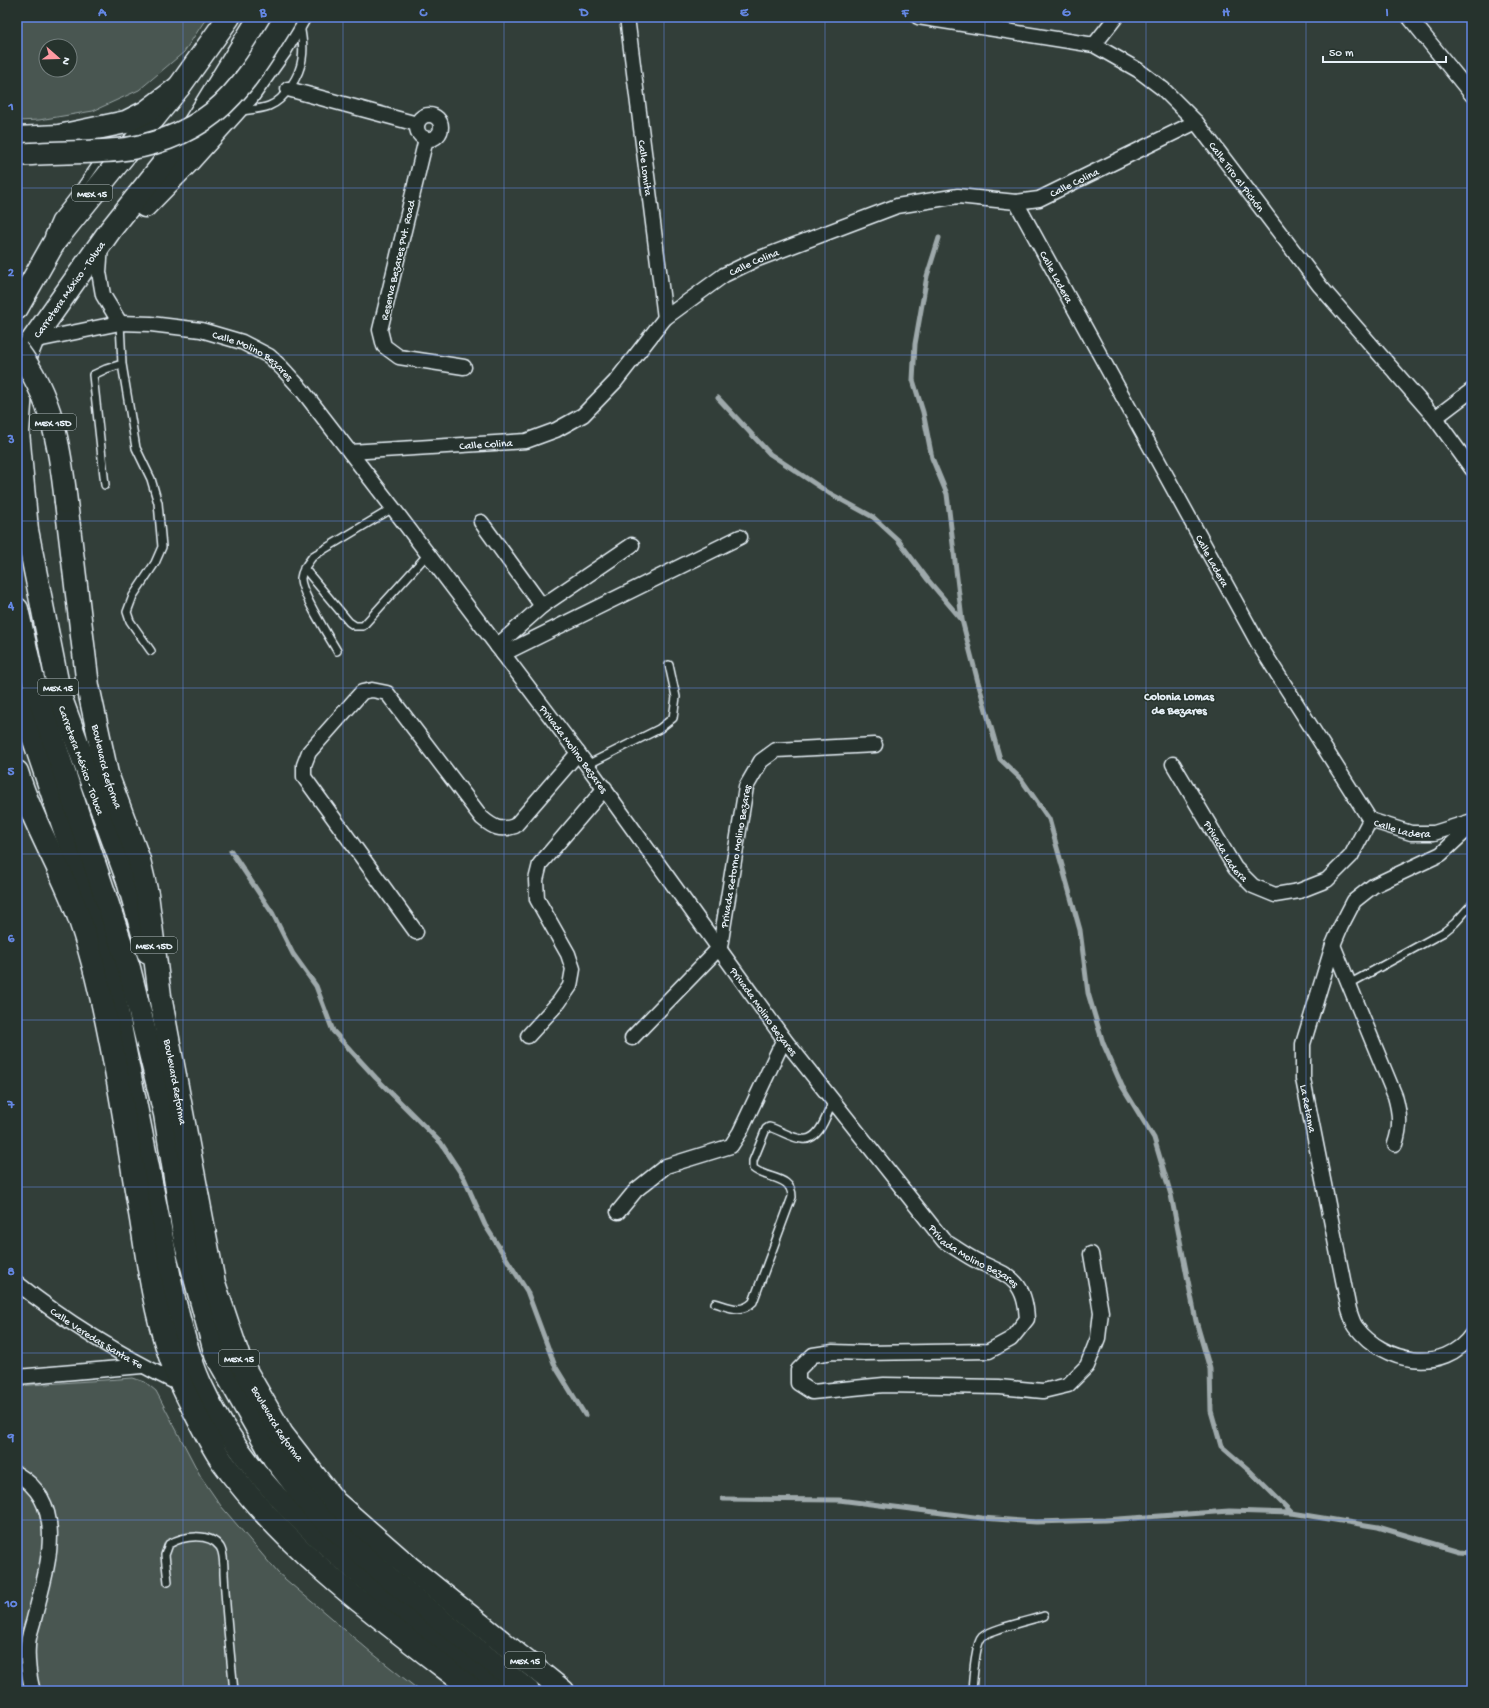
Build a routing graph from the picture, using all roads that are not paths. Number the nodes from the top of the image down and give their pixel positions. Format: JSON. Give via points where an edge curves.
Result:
{"nodes":[{"id":1,"x":229,"y":17,"type":"edge"},
{"id":2,"x":260,"y":17,"type":"edge"},
{"id":3,"x":295,"y":17,"type":"edge"},
{"id":4,"x":627,"y":17,"type":"edge"},
{"id":5,"x":918,"y":17,"type":"edge"},
{"id":6,"x":1116,"y":17,"type":"edge"},
{"id":7,"x":1410,"y":17,"type":"edge"},
{"id":8,"x":1094,"y":45,"type":"junction"},
{"id":9,"x":179,"y":87,"type":"junction"},
{"id":10,"x":288,"y":90,"type":"junction"},
{"id":11,"x":1472,"y":95,"type":"edge"},
{"id":12,"x":231,"y":113,"type":"junction"},
{"id":13,"x":1196,"y":122,"type":"junction"},
{"id":14,"x":417,"y":124,"type":"junction"},
{"id":15,"x":17,"y":138,"type":"edge"},
{"id":16,"x":426,"y":139,"type":"junction"},
{"id":17,"x":110,"y":144,"type":"dead end"},
{"id":18,"x":17,"y":155,"type":"edge"},
{"id":19,"x":1016,"y":202,"type":"junction"},
{"id":20,"x":106,"y":236,"type":"junction"},
{"id":21,"x":21,"y":300,"type":"edge"},
{"id":22,"x":665,"y":318,"type":"junction"},
{"id":23,"x":120,"y":323,"type":"junction"},
{"id":24,"x":24,"y":352,"type":"edge"},
{"id":25,"x":122,"y":364,"type":"junction"},
{"id":26,"x":464,"y":367,"type":"dead end"},
{"id":27,"x":17,"y":387,"type":"edge"},
{"id":28,"x":1472,"y":390,"type":"edge"},
{"id":29,"x":1435,"y":418,"type":"junction"},
{"id":30,"x":350,"y":452,"type":"junction"},
{"id":31,"x":1472,"y":469,"type":"edge"},
{"id":32,"x":105,"y":485,"type":"dead end"},
{"id":33,"x":393,"y":508,"type":"junction"},
{"id":34,"x":481,"y":522,"type":"dead end"},
{"id":35,"x":740,"y":536,"type":"dead end"},
{"id":36,"x":632,"y":545,"type":"dead end"},
{"id":37,"x":428,"y":554,"type":"junction"},
{"id":38,"x":304,"y":568,"type":"junction"},
{"id":39,"x":542,"y":606,"type":"junction"},
{"id":40,"x":17,"y":609,"type":"edge"},
{"id":41,"x":500,"y":650,"type":"junction"},
{"id":42,"x":151,"y":651,"type":"dead end"},
{"id":43,"x":337,"y":651,"type":"dead end"},
{"id":44,"x":669,"y":666,"type":"dead end"},
{"id":45,"x":17,"y":693,"type":"edge"},
{"id":46,"x":875,"y":745,"type":"dead end"},
{"id":47,"x":578,"y":752,"type":"junction"},
{"id":48,"x":1173,"y":764,"type":"dead end"},
{"id":49,"x":588,"y":765,"type":"junction"},
{"id":50,"x":17,"y":772,"type":"edge"},
{"id":51,"x":605,"y":788,"type":"junction"},
{"id":52,"x":1370,"y":820,"type":"junction"},
{"id":53,"x":1472,"y":821,"type":"edge"},
{"id":54,"x":1472,"y":825,"type":"edge"},
{"id":55,"x":1472,"y":904,"type":"edge"},
{"id":56,"x":416,"y":932,"type":"dead end"},
{"id":57,"x":1333,"y":945,"type":"junction"},
{"id":58,"x":720,"y":947,"type":"junction"},
{"id":59,"x":1349,"y":984,"type":"junction"},
{"id":60,"x":160,"y":996,"type":"junction"},
{"id":61,"x":528,"y":1036,"type":"dead end"},
{"id":62,"x":632,"y":1038,"type":"dead end"},
{"id":63,"x":784,"y":1039,"type":"junction"},
{"id":64,"x":833,"y":1100,"type":"junction"},
{"id":65,"x":1395,"y":1144,"type":"dead end"},
{"id":66,"x":618,"y":1212,"type":"dead end"},
{"id":67,"x":1091,"y":1254,"type":"dead end"},
{"id":68,"x":17,"y":1283,"type":"edge"},
{"id":69,"x":715,"y":1303,"type":"dead end"},
{"id":70,"x":1472,"y":1334,"type":"edge"},
{"id":71,"x":142,"y":1366,"type":"junction"},
{"id":72,"x":17,"y":1377,"type":"edge"},
{"id":73,"x":182,"y":1385,"type":"junction"},
{"id":74,"x":17,"y":1474,"type":"edge"},
{"id":75,"x":168,"y":1582,"type":"dead end"},
{"id":76,"x":1044,"y":1616,"type":"dead end"},
{"id":77,"x":33,"y":1691,"type":"edge"},
{"id":78,"x":234,"y":1691,"type":"edge"},
{"id":79,"x":475,"y":1691,"type":"edge"},
{"id":80,"x":502,"y":1691,"type":"edge"},
{"id":81,"x":528,"y":1691,"type":"edge"},
{"id":82,"x":563,"y":1691,"type":"edge"},
{"id":83,"x":972,"y":1691,"type":"edge"}],
"edges":[{"from":1,"to":9,"type":"main road","number":"MEX 15"},
{"from":2,"to":20,"type":"main road","name":"Carretera México - Toluca","via":[[191,129]]},
{"from":3,"to":10,"type":"lane","via":[[303,38],[302,60]]},
{"from":3,"to":12,"type":"main road","via":[[262,78]]},
{"from":3,"to":18,"type":"main road","bridge":true,"via":[[239,86],[213,113],[184,131],[158,142],[118,150]]},
{"from":4,"to":22,"type":"street","name":"Calle Lomita"},
{"from":5,"to":8,"type":"street","name":"Calle Tiro al Pichón"},
{"from":6,"to":8,"type":"street"},
{"from":7,"to":11,"type":"street"},
{"from":8,"to":13,"type":"street","name":"Calle Tiro al Pichón","via":[[1138,70],[1163,88]]},
{"from":9,"to":15,"type":"main road","via":[[122,127],[59,136]]},
{"from":9,"to":21,"type":"main road","number":"MEX 15","via":[[59,235]]},
{"from":10,"to":12,"type":"lane","via":[[269,106]]},
{"from":10,"to":14,"type":"street"},
{"from":12,"to":20,"type":"main road","via":[[142,210]]},
{"from":13,"to":19,"type":"street","name":"Calle Colina","via":[[1039,199]]},
{"from":13,"to":29,"type":"street","name":"Calle Tiro al Pichón","via":[[1320,286]]},
{"from":14,"to":16,"type":"street","via":[[420,135]]},
{"from":14,"to":16,"type":"street","via":[[429,115],[440,121],[439,133],[433,139]]},
{"from":16,"to":26,"type":"street","name":"Reserva Bezares Pvt. Road","via":[[380,330],[384,346],[399,357]]},
{"from":17,"to":21,"type":"lane","via":[[56,219]]},
{"from":19,"to":22,"type":"street","name":"Calle Colina","via":[[958,196],[897,206],[755,260],[724,275]]},
{"from":19,"to":52,"type":"street","name":"Calle Ladera","via":[[1258,643]]},
{"from":20,"to":23,"type":"street","via":[[100,272],[103,295]]},
{"from":20,"to":24,"type":"main road","name":"Carretera México - Toluca"},
{"from":22,"to":30,"type":"street","name":"Calle Colina","via":[[615,382],[583,415],[556,430],[526,441]]},
{"from":23,"to":24,"type":"street","name":"Calle Molino Bezares"},
{"from":23,"to":25,"type":"lane"},
{"from":23,"to":30,"type":"street","name":"Calle Molino Bezares","via":[[201,330],[242,342],[269,356],[302,390]]},
{"from":24,"to":27,"type":"main road"},
{"from":24,"to":60,"type":"main road","name":"Boulevard Reforma","number":"MEX 15D","bridge":true,"via":[[51,412],[61,456],[88,686],[107,774],[139,860],[147,894]]},
{"from":24,"to":60,"type":"main road","name":"Carretera México - Toluca","number":"MEX 15","via":[[18,432],[27,530],[60,696],[128,881]]},
{"from":25,"to":32,"type":"lane","via":[[93,376]]},
{"from":25,"to":42,"type":"lane","via":[[136,448],[151,479],[158,503],[161,551],[133,596],[127,612],[130,621]]},
{"from":28,"to":29,"type":"street"},
{"from":29,"to":31,"type":"street","name":"Calle Tiro al Pichón"},
{"from":30,"to":33,"type":"street","name":"Privada Molino Bezares"},
{"from":33,"to":37,"type":"street","name":"Privada Molino Bezares"},
{"from":33,"to":38,"type":"lane","via":[[313,556]]},
{"from":34,"to":39,"type":"street"},
{"from":35,"to":41,"type":"street"},
{"from":36,"to":39,"type":"street"},
{"from":37,"to":38,"type":"lane","via":[[363,626],[355,626],[348,622]]},
{"from":37,"to":41,"type":"street","name":"Privada Molino Bezares"},
{"from":38,"to":43,"type":"lane","via":[[301,579],[306,597]]},
{"from":39,"to":41,"type":"street"},
{"from":40,"to":81,"type":"main road","via":[[32,676],[128,968],[165,1114],[185,1241],[216,1355],[274,1458],[315,1511],[390,1579]]},
{"from":41,"to":47,"type":"street","name":"Privada Molino Bezares"},
{"from":44,"to":49,"type":"lane","via":[[676,697],[673,718],[659,729]]},
{"from":45,"to":80,"type":"main road","via":[[66,836],[91,893],[102,930],[175,1299],[187,1345],[201,1382],[219,1418],[240,1450],[289,1509],[336,1556]]},
{"from":46,"to":58,"type":"street","name":"Privada Retorno Molino Bezares","via":[[776,750],[761,761],[746,787]]},
{"from":47,"to":49,"type":"street","name":"Privada Molino Bezares"},
{"from":47,"to":56,"type":"street","via":[[515,826],[503,830],[490,825],[482,818],[387,693],[372,690],[362,692],[309,752],[304,765],[304,777]]},
{"from":48,"to":52,"type":"street","name":"Privada Ladera","via":[[1235,868],[1253,886],[1275,895],[1299,891],[1327,880],[1351,856]]},
{"from":49,"to":51,"type":"street","name":"Privada Molino Bezares"},
{"from":50,"to":73,"type":"main road","via":[[39,830],[79,917],[91,956],[121,1099],[156,1310],[168,1353]]},
{"from":51,"to":58,"type":"street","name":"Privada Molino Bezares"},
{"from":51,"to":61,"type":"street","via":[[540,864],[536,880],[537,899],[568,954],[573,969],[570,986]]},
{"from":52,"to":53,"type":"street","name":"Calle Ladera","via":[[1411,833],[1434,833]]},
{"from":54,"to":57,"type":"street","name":"La Retama","via":[[1441,854],[1373,886],[1354,901]]},
{"from":55,"to":59,"type":"lane","via":[[1444,932]]},
{"from":57,"to":59,"type":"street"},
{"from":57,"to":70,"type":"street","name":"La Retama","via":[[1303,1044],[1303,1079],[1349,1310],[1355,1326],[1369,1341],[1392,1355],[1419,1361],[1448,1355]]},
{"from":58,"to":62,"type":"street"},
{"from":58,"to":63,"type":"street","name":"Privada Molino Bezares"},
{"from":59,"to":65,"type":"street","via":[[1396,1096],[1400,1130]]},
{"from":60,"to":82,"type":"main road","name":"Boulevard Reforma","number":"MEX 15","via":[[214,1283],[240,1361],[282,1434],[336,1502],[409,1567]]},
{"from":63,"to":64,"type":"street","name":"Privada Molino Bezares"},
{"from":63,"to":66,"type":"street","via":[[731,1146],[666,1166],[636,1190]]},
{"from":64,"to":67,"type":"street","name":"Privada Molino Bezares","via":[[944,1241],[1013,1279],[1026,1301],[1027,1319],[1011,1338],[989,1351],[833,1352],[813,1355],[798,1370],[798,1383],[812,1392],[884,1385],[999,1387],[1043,1391],[1068,1385],[1087,1366],[1098,1338],[1101,1312]]},
{"from":64,"to":69,"type":"lane","via":[[816,1134],[808,1140],[769,1127],[766,1129],[753,1161],[753,1168],[759,1173],[787,1183],[792,1188],[792,1197],[753,1302],[738,1310]]},
{"from":68,"to":71,"type":"street","name":"Calle Veredas Santa Fe","via":[[66,1319]]},
{"from":71,"to":72,"type":"street"},
{"from":71,"to":73,"type":"street","name":"Calle Veredas Santa Fe"},
{"from":73,"to":79,"type":"main road","via":[[221,1459],[276,1525],[354,1598]]},
{"from":74,"to":77,"type":"street","via":[[37,1489],[48,1509],[51,1537],[28,1645]]},
{"from":75,"to":78,"type":"lane","via":[[165,1555],[169,1544],[178,1539],[201,1536],[212,1540],[221,1548]]},
{"from":76,"to":83,"type":"lane","via":[[982,1637],[978,1646]]}]}
